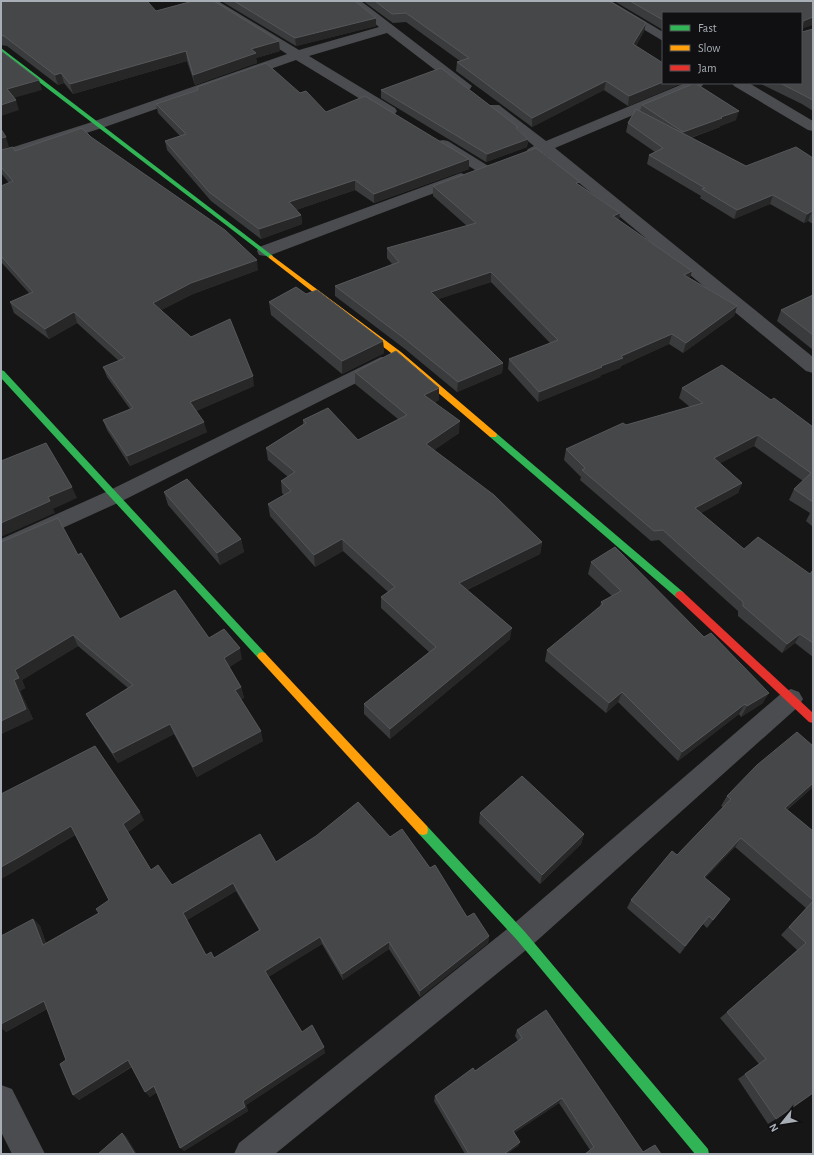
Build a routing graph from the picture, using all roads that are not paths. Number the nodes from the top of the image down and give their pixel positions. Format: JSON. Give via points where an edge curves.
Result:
{"nodes":[{"id":1,"x":209,"y":1,"type":"edge"},
{"id":2,"x":353,"y":1,"type":"edge"},
{"id":3,"x":602,"y":1,"type":"edge"},
{"id":4,"x":389,"y":28,"type":"junction"},
{"id":5,"x":662,"y":36,"type":"edge"},
{"id":6,"x":1,"y":50,"type":"edge"},
{"id":7,"x":297,"y":55,"type":"junction"},
{"id":8,"x":695,"y":84,"type":"edge"},
{"id":9,"x":741,"y":84,"type":"edge"},
{"id":10,"x":404,"y":120,"type":"edge"},
{"id":11,"x":97,"y":125,"type":"junction"},
{"id":12,"x":813,"y":127,"type":"edge"},
{"id":13,"x":431,"y":137,"type":"edge"},
{"id":14,"x":545,"y":147,"type":"junction"},
{"id":15,"x":1,"y":156,"type":"edge"},
{"id":16,"x":518,"y":157,"type":"edge"},
{"id":17,"x":265,"y":251,"type":"junction"},
{"id":18,"x":398,"y":354,"type":"junction"},
{"id":19,"x":813,"y":367,"type":"edge"},
{"id":20,"x":1,"y":373,"type":"edge"},
{"id":21,"x":115,"y":496,"type":"junction"},
{"id":22,"x":1,"y":548,"type":"edge"},
{"id":23,"x":791,"y":698,"type":"junction"},
{"id":24,"x":813,"y":719,"type":"edge"},
{"id":25,"x":521,"y":936,"type":"junction"},
{"id":26,"x":1,"y":1100,"type":"edge"},
{"id":27,"x":29,"y":1154,"type":"edge"},
{"id":28,"x":250,"y":1154,"type":"edge"},
{"id":29,"x":703,"y":1154,"type":"edge"}],
"edges":[{"from":1,"to":7,"type":"street"},
{"from":2,"to":4,"type":"street"},
{"from":3,"to":5,"type":"street"},
{"from":4,"to":7,"type":"street"},
{"from":4,"to":14,"type":"street"},
{"from":6,"to":11,"type":"street"},
{"from":7,"to":10,"type":"street"},
{"from":7,"to":11,"type":"street"},
{"from":8,"to":14,"type":"street"},
{"from":9,"to":12,"type":"street"},
{"from":11,"to":15,"type":"street"},
{"from":11,"to":17,"type":"street"},
{"from":13,"to":17,"type":"street","via":[[491,167]]},
{"from":14,"to":16,"type":"street"},
{"from":14,"to":19,"type":"street"},
{"from":17,"to":18,"type":"street"},
{"from":18,"to":21,"type":"street"},
{"from":18,"to":23,"type":"street","via":[[674,589]]},
{"from":20,"to":21,"type":"street"},
{"from":21,"to":22,"type":"street"},
{"from":21,"to":25,"type":"street"},
{"from":23,"to":24,"type":"street"},
{"from":23,"to":25,"type":"street"},
{"from":25,"to":28,"type":"street"},
{"from":25,"to":29,"type":"street"},
{"from":26,"to":27,"type":"street"}]}
